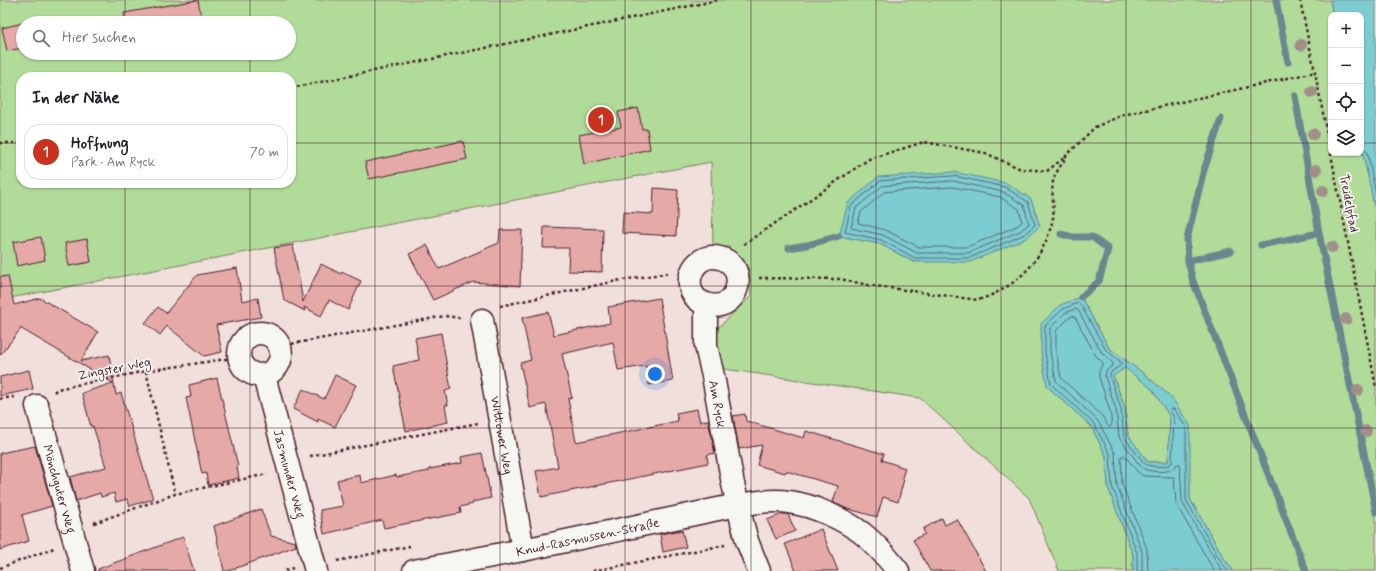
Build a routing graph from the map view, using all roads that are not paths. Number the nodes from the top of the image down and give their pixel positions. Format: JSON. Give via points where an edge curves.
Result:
{"nodes":[{"id":1,"x":706,"y":304,"type":"junction"},
{"id":2,"x":482,"y":320,"type":"dead end"},
{"id":3,"x":264,"y":376,"type":"junction"},
{"id":4,"x":37,"y":406,"type":"road end"},
{"id":5,"x":737,"y":505,"type":"junction"},
{"id":6,"x":523,"y":550,"type":"junction"},
{"id":7,"x":83,"y":571,"type":"edge"},
{"id":8,"x":316,"y":571,"type":"edge"},
{"id":9,"x":414,"y":571,"type":"edge"},
{"id":10,"x":759,"y":571,"type":"edge"},
{"id":11,"x":898,"y":571,"type":"edge"}],
"edges":[{"from":1,"to":1,"type":"street","via":[[711,306],[727,302],[737,289],[738,278],[733,267],[721,258],[706,258],[699,262],[690,275],[691,291],[696,298]]},
{"from":1,"to":5,"type":"street","name":"Am Ryck","via":[[706,346]]},
{"from":2,"to":6,"type":"street","name":"Wittower Weg"},
{"from":3,"to":3,"type":"street","via":[[276,369],[280,363],[281,350],[274,338],[255,333],[248,336],[239,348],[240,363],[250,374]]},
{"from":3,"to":8,"type":"street","name":"Jasmunder Weg"},
{"from":4,"to":7,"type":"street","name":"Mönchguter Weg"},
{"from":5,"to":6,"type":"street","name":"Knud-Rasmussen-Straße"},
{"from":5,"to":10,"type":"street","name":"Am Ryck"},
{"from":5,"to":11,"type":"street","via":[[763,501],[813,507],[862,533],[882,551]]},
{"from":6,"to":9,"type":"street","name":"Knud-Rasmussen-Straße"}]}
